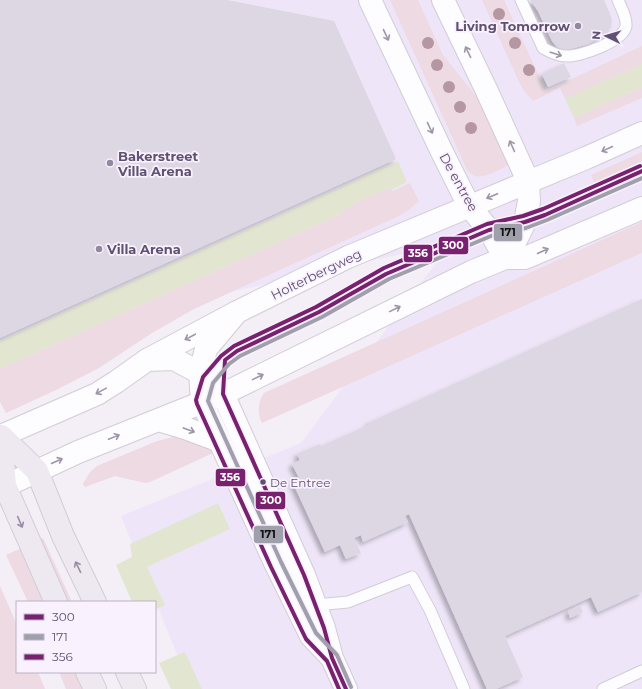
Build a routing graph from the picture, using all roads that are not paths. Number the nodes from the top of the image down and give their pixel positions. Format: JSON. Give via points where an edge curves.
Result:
{"nodes":[{"id":1,"x":370,"y":0,"type":"edge"},
{"id":2,"x":443,"y":0,"type":"edge"},
{"id":3,"x":521,"y":0,"type":"edge"},
{"id":4,"x":618,"y":0,"type":"edge"},
{"id":5,"x":642,"y":132,"type":"edge"},
{"id":6,"x":642,"y":172,"type":"edge"},
{"id":7,"x":528,"y":181,"type":"junction"},
{"id":8,"x":469,"y":206,"type":"junction"},
{"id":9,"x":642,"y":208,"type":"edge"},
{"id":10,"x":525,"y":222,"type":"junction"},
{"id":11,"x":489,"y":230,"type":"junction"},
{"id":12,"x":505,"y":258,"type":"junction"},
{"id":13,"x":237,"y":312,"type":"junction"},
{"id":14,"x":147,"y":360,"type":"junction"},
{"id":15,"x":225,"y":360,"type":"junction"},
{"id":16,"x":210,"y":382,"type":"junction"},
{"id":17,"x":202,"y":402,"type":"junction"},
{"id":18,"x":158,"y":420,"type":"junction"},
{"id":19,"x":0,"y":436,"type":"edge"},
{"id":20,"x":220,"y":441,"type":"junction"},
{"id":21,"x":37,"y":471,"type":"junction"},
{"id":22,"x":2,"y":487,"type":"edge"},
{"id":23,"x":56,"y":601,"type":"edge"},
{"id":24,"x":95,"y":601,"type":"edge"},
{"id":25,"x":316,"y":605,"type":"junction"},
{"id":26,"x":332,"y":658,"type":"junction"},
{"id":27,"x":642,"y":671,"type":"edge"},
{"id":28,"x":88,"y":673,"type":"edge"},
{"id":29,"x":127,"y":673,"type":"edge"},
{"id":30,"x":95,"y":689,"type":"edge"},
{"id":31,"x":135,"y":689,"type":"edge"},
{"id":32,"x":346,"y":689,"type":"edge"},
{"id":33,"x":464,"y":689,"type":"edge"},
{"id":34,"x":603,"y":689,"type":"edge"}],
"edges":[{"from":1,"to":8,"type":"main road","name":"De entree","one_way":true},
{"from":7,"to":2,"type":"main road","one_way":true},
{"from":3,"to":4,"type":"lane","one_way":true,"via":[[543,48],[566,56],[592,52],[621,36],[626,28],[626,22]]},
{"from":5,"to":7,"type":"main road","name":"Holterbergweg","one_way":true},
{"from":6,"to":10,"type":"lane"},
{"from":7,"to":8,"type":"main road","name":"Holterbergweg","one_way":true},
{"from":7,"to":10,"type":"main road","via":[[529,201]]},
{"from":8,"to":11,"type":"main road","name":"De entree"},
{"from":8,"to":13,"type":"main road","name":"Holterbergweg","via":[[348,257]]},
{"from":12,"to":9,"type":"main road","one_way":true,"via":[[525,258]]},
{"from":10,"to":11,"type":"lane"},
{"from":10,"to":12,"type":"main road"},
{"from":11,"to":12,"type":"main road","name":"De entree"},
{"from":11,"to":15,"type":"lane","via":[[386,274],[319,312],[237,351]]},
{"from":16,"to":12,"type":"main road","one_way":true},
{"from":13,"to":14,"type":"main road","name":"Holterbergweg","one_way":true},
{"from":13,"to":16,"type":"main road","via":[[206,349]]},
{"from":14,"to":16,"type":"main road","via":[[174,359]]},
{"from":14,"to":19,"type":"main road","name":"Holterbergweg","one_way":true,"via":[[97,394]]},
{"from":15,"to":16,"type":"lane"},
{"from":15,"to":16,"type":"lane","via":[[223,374]]},
{"from":16,"to":17,"type":"main road"},
{"from":16,"to":17,"type":"main road"},
{"from":16,"to":25,"type":"main road","via":[[291,544]]},
{"from":17,"to":18,"type":"main road"},
{"from":17,"to":20,"type":"main road"},
{"from":18,"to":20,"type":"main road","one_way":true},
{"from":21,"to":18,"type":"main road","one_way":true},
{"from":19,"to":21,"type":"main road"},
{"from":19,"to":22,"type":"main road"},
{"from":20,"to":26,"type":"main road","via":[[311,636]]},
{"from":21,"to":22,"type":"main road"},
{"from":24,"to":21,"type":"main road","one_way":true,"via":[[63,536]]},
{"from":22,"to":23,"type":"main road","one_way":true},
{"from":25,"to":26,"type":"main road"},
{"from":25,"to":33,"type":"lane","via":[[348,602],[412,577],[430,610]]},
{"from":26,"to":32,"type":"main road"},
{"from":27,"to":34,"type":"lane"},
{"from":28,"to":30,"type":"main road"},
{"from":29,"to":31,"type":"main road"}]}
